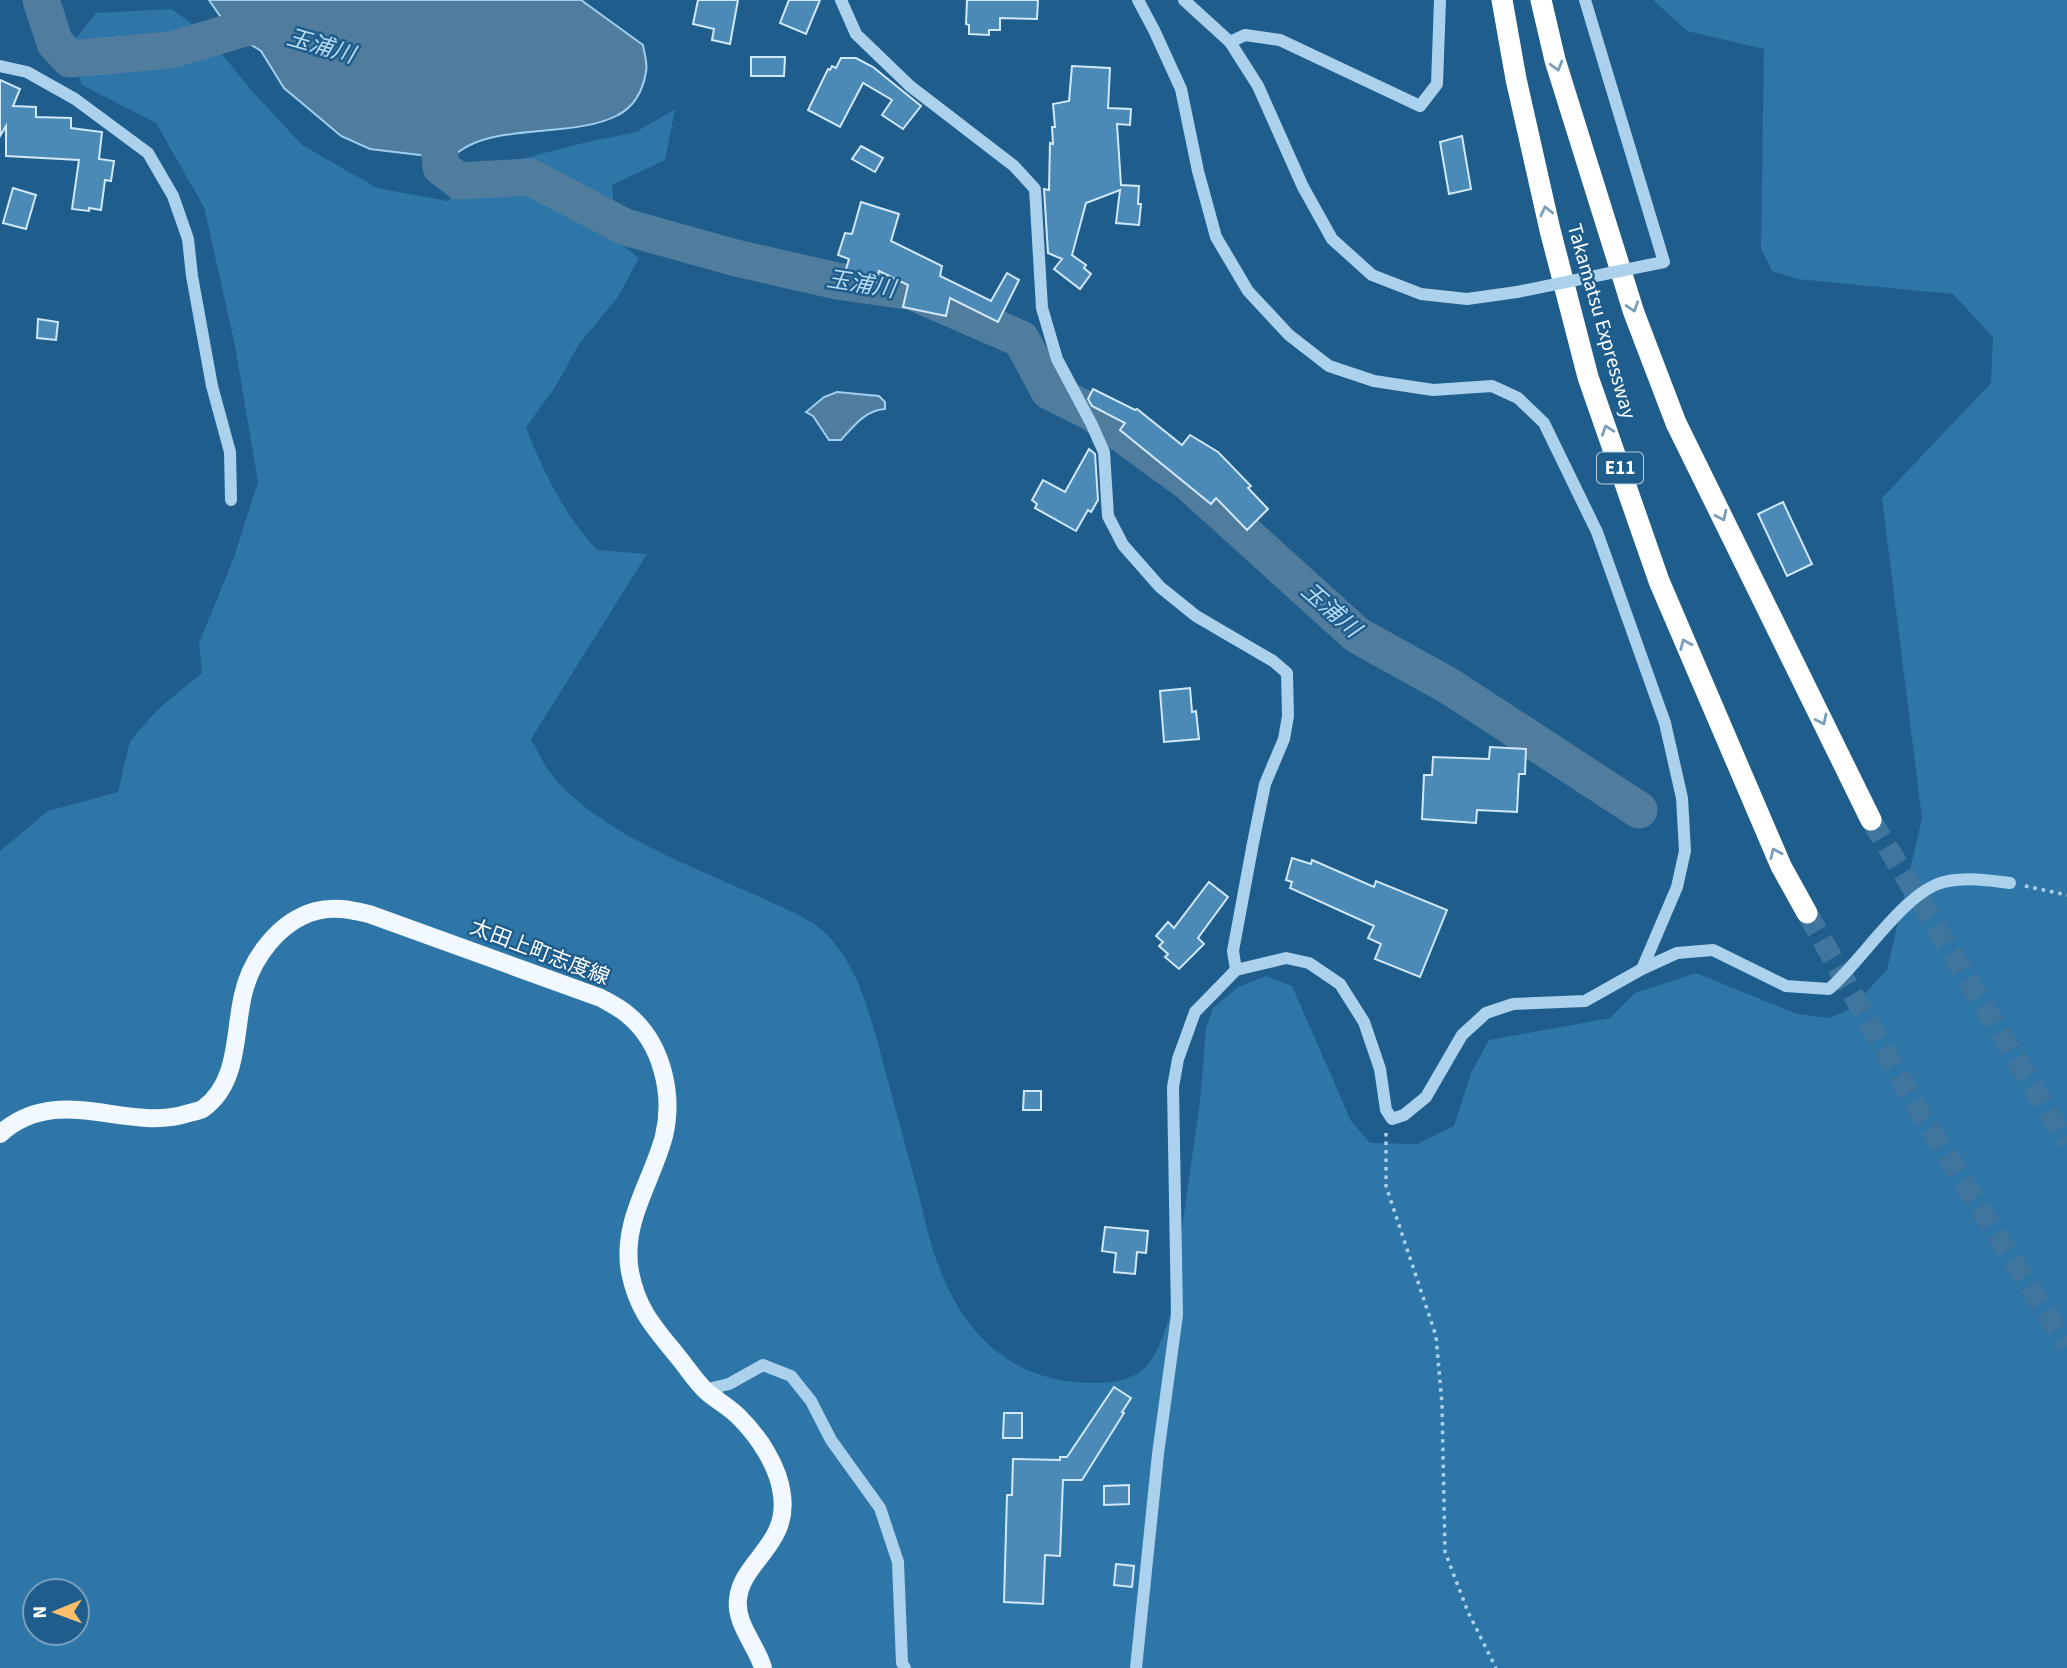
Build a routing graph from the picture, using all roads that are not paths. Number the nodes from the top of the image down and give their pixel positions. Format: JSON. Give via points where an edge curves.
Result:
{"nodes":[{"id":1,"x":841,"y":0,"type":"edge"},
{"id":2,"x":1138,"y":0,"type":"edge"},
{"id":3,"x":1184,"y":0,"type":"edge"},
{"id":4,"x":1440,"y":0,"type":"edge"},
{"id":5,"x":1502,"y":0,"type":"edge"},
{"id":6,"x":1541,"y":0,"type":"edge"},
{"id":7,"x":1585,"y":0,"type":"edge"},
{"id":8,"x":1230,"y":42,"type":"junction"},
{"id":9,"x":0,"y":66,"type":"edge"},
{"id":10,"x":231,"y":500,"type":"dead end"},
{"id":11,"x":1871,"y":820,"type":"tunnel mouth"},
{"id":12,"x":2010,"y":883,"type":"road end"},
{"id":13,"x":1807,"y":913,"type":"tunnel mouth"},
{"id":14,"x":1642,"y":969,"type":"junction"},
{"id":15,"x":1236,"y":970,"type":"junction"},
{"id":16,"x":0,"y":1134,"type":"edge"},
{"id":17,"x":704,"y":1390,"type":"junction"},
{"id":18,"x":763,"y":1668,"type":"edge"},
{"id":19,"x":905,"y":1668,"type":"edge"},
{"id":20,"x":1136,"y":1668,"type":"edge"}],
"edges":[{"from":1,"to":15,"type":"street","via":[[856,34],[910,86],[1014,166],[1035,189],[1042,308],[1057,359],[1104,452],[1108,516],[1122,545],[1160,587],[1196,616],[1287,673],[1288,716],[1265,785],[1233,951]]},
{"from":2,"to":14,"type":"street","via":[[1181,89],[1216,237],[1248,291],[1289,335],[1329,366],[1374,382],[1433,390],[1492,386],[1518,398],[1544,422],[1597,532],[1665,723],[1682,799],[1685,851],[1677,887]]},
{"from":3,"to":8,"type":"street"},
{"from":4,"to":8,"type":"street","via":[[1437,84],[1420,106],[1280,40],[1245,35]]},
{"from":13,"to":5,"type":"highway","name":"Takamatsu Expressway","number":"E11","one_way":true,"via":[[1770,842],[1659,581],[1588,377],[1550,230]]},
{"from":6,"to":11,"type":"highway","name":"Takamatsu Expressway","one_way":true,"via":[[1555,60],[1634,313],[1676,423]]},
{"from":7,"to":8,"type":"street","bridge":true,"via":[[1664,262],[1467,299],[1421,294],[1373,275],[1332,239],[1258,86]]},
{"from":9,"to":10,"type":"street","via":[[27,72],[75,99],[138,145],[148,153],[173,196],[188,239],[212,386],[230,452]]},
{"from":12,"to":14,"type":"street","via":[[1978,879],[1933,886],[1908,904],[1829,989],[1786,986],[1713,950],[1677,953]]},
{"from":14,"to":15,"type":"street","via":[[1585,1000],[1513,1003],[1486,1013],[1462,1035],[1426,1097],[1392,1119],[1364,1022],[1340,984],[1309,963],[1286,958]]},
{"from":15,"to":20,"type":"street","via":[[1195,1012],[1173,1087],[1177,1315]]},
{"from":16,"to":17,"type":"main road","name":"太田上町志度線","via":[[13,1122],[44,1111],[176,1118],[203,1109],[223,1087],[252,969],[279,933],[316,911],[341,908],[369,914],[575,988],[629,1015],[650,1040],[663,1070],[668,1102],[664,1136],[630,1231],[628,1262],[634,1292],[646,1317]]},
{"from":17,"to":18,"type":"main road","name":"太田上町志度線","via":[[739,1417],[759,1441],[782,1495],[781,1521],[771,1545],[742,1583],[737,1601]]},
{"from":17,"to":19,"type":"street","via":[[729,1384],[763,1365],[791,1376],[811,1401],[831,1440],[884,1518],[898,1562]]}]}
